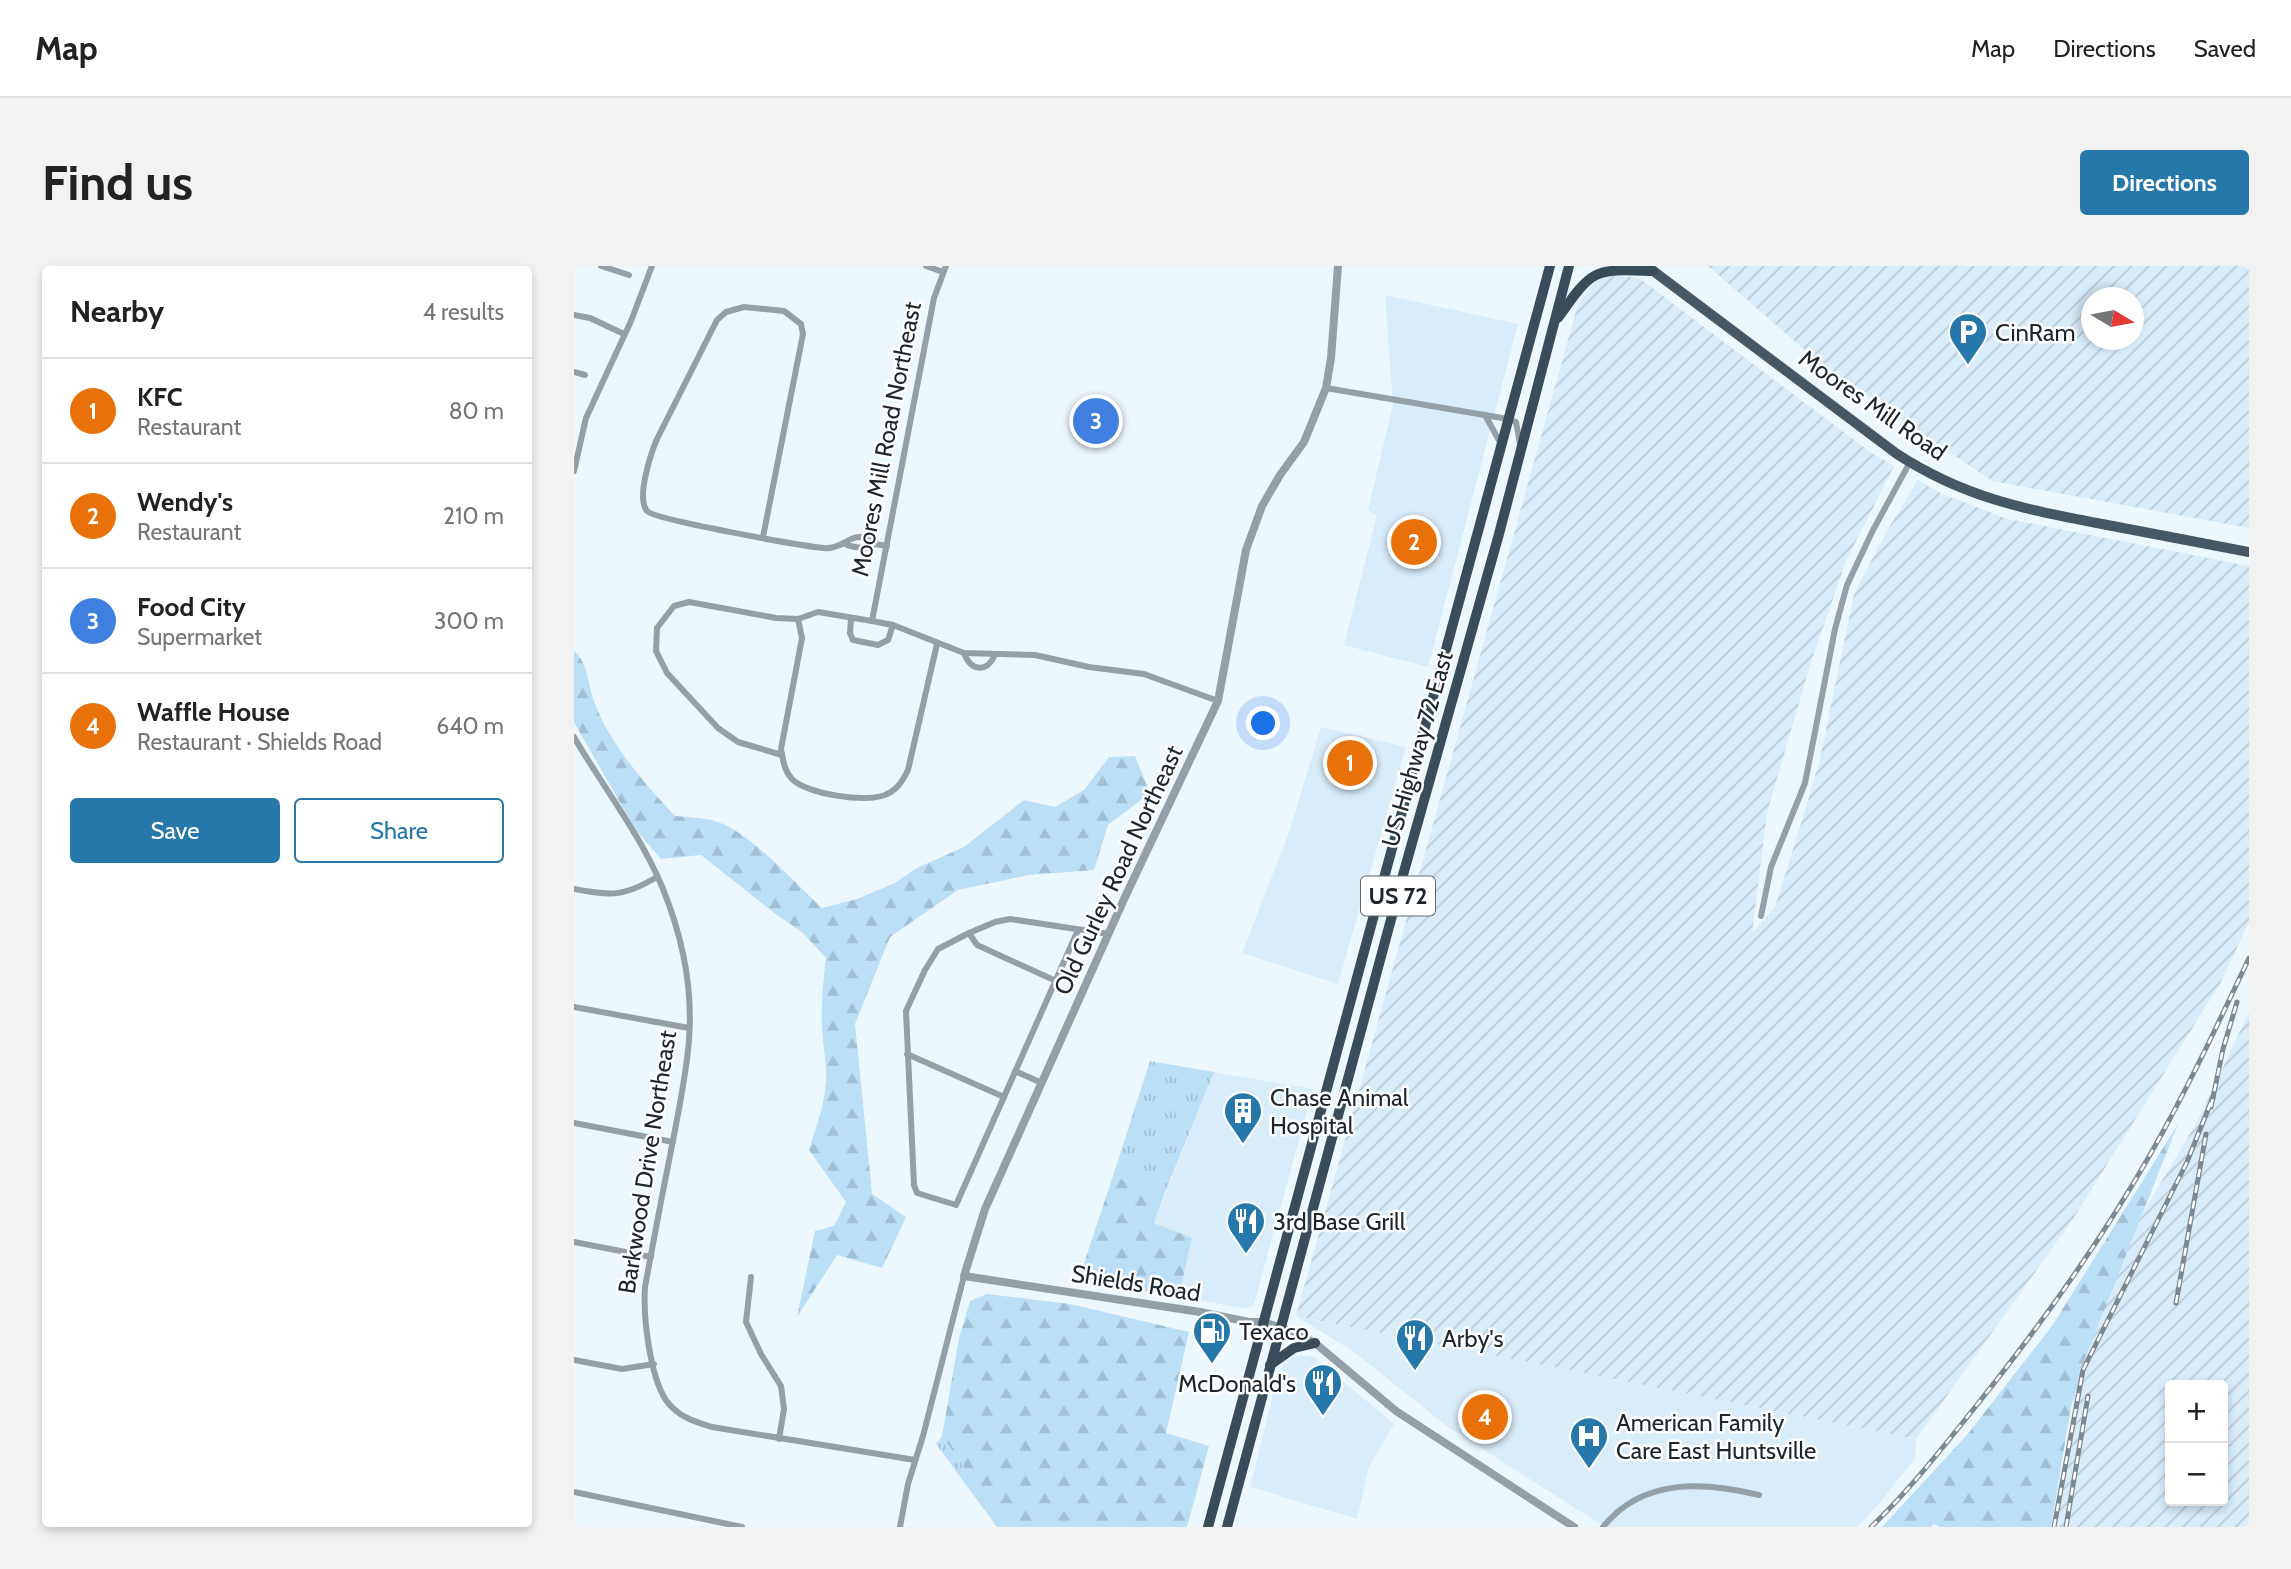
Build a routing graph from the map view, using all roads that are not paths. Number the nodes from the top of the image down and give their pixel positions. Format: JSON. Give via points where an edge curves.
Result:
{"nodes":[{"id":1,"x":601,"y":266,"type":"edge"},
{"id":2,"x":652,"y":266,"type":"edge"},
{"id":3,"x":926,"y":266,"type":"edge"},
{"id":4,"x":1338,"y":266,"type":"edge"},
{"id":5,"x":1550,"y":266,"type":"edge"},
{"id":6,"x":1569,"y":266,"type":"edge"},
{"id":7,"x":944,"y":269,"type":"edge"},
{"id":8,"x":1653,"y":270,"type":"edge"},
{"id":9,"x":629,"y":275,"type":"dead end"},
{"id":10,"x":574,"y":314,"type":"edge"},
{"id":11,"x":1554,"y":323,"type":"junction"},
{"id":12,"x":624,"y":334,"type":"junction"},
{"id":13,"x":574,"y":372,"type":"edge"},
{"id":14,"x":585,"y":375,"type":"dead end"},
{"id":15,"x":1326,"y":388,"type":"junction"},
{"id":16,"x":1485,"y":415,"type":"junction"},
{"id":17,"x":1508,"y":419,"type":"junction"},
{"id":18,"x":574,"y":427,"type":"edge"},
{"id":19,"x":582,"y":430,"type":"junction"},
{"id":20,"x":1502,"y":446,"type":"junction"},
{"id":21,"x":1520,"y":448,"type":"junction"},
{"id":22,"x":1910,"y":462,"type":"junction"},
{"id":23,"x":574,"y":471,"type":"edge"},
{"id":24,"x":763,"y":537,"type":"junction"},
{"id":25,"x":887,"y":546,"type":"junction"},
{"id":26,"x":2249,"y":552,"type":"edge"},
{"id":27,"x":798,"y":618,"type":"junction"},
{"id":28,"x":851,"y":618,"type":"junction"},
{"id":29,"x":872,"y":621,"type":"junction"},
{"id":30,"x":893,"y":625,"type":"junction"},
{"id":31,"x":937,"y":644,"type":"junction"},
{"id":32,"x":964,"y":653,"type":"junction"},
{"id":33,"x":995,"y":654,"type":"junction"},
{"id":34,"x":1218,"y":701,"type":"junction"},
{"id":35,"x":574,"y":737,"type":"edge"},
{"id":36,"x":782,"y":755,"type":"junction"},
{"id":37,"x":657,"y":877,"type":"junction"},
{"id":38,"x":574,"y":889,"type":"edge"},
{"id":39,"x":1761,"y":916,"type":"dead end"},
{"id":40,"x":1078,"y":930,"type":"junction"},
{"id":41,"x":969,"y":933,"type":"junction"},
{"id":42,"x":1109,"y":934,"type":"junction"},
{"id":43,"x":1056,"y":981,"type":"junction"},
{"id":44,"x":574,"y":1007,"type":"edge"},
{"id":45,"x":689,"y":1028,"type":"junction"},
{"id":46,"x":907,"y":1054,"type":"junction"},
{"id":47,"x":1015,"y":1072,"type":"junction"},
{"id":48,"x":1042,"y":1083,"type":"junction"},
{"id":49,"x":1004,"y":1097,"type":"junction"},
{"id":50,"x":574,"y":1124,"type":"edge"},
{"id":51,"x":673,"y":1142,"type":"junction"},
{"id":52,"x":574,"y":1242,"type":"edge"},
{"id":53,"x":651,"y":1257,"type":"junction"},
{"id":54,"x":964,"y":1276,"type":"junction"},
{"id":55,"x":751,"y":1277,"type":"dead end"},
{"id":56,"x":1263,"y":1322,"type":"junction"},
{"id":57,"x":1282,"y":1328,"type":"junction"},
{"id":58,"x":1315,"y":1343,"type":"junction"},
{"id":59,"x":574,"y":1360,"type":"edge"},
{"id":60,"x":654,"y":1364,"type":"junction"},
{"id":61,"x":1270,"y":1365,"type":"junction"},
{"id":62,"x":779,"y":1439,"type":"junction"},
{"id":63,"x":915,"y":1460,"type":"junction"},
{"id":64,"x":574,"y":1492,"type":"edge"},
{"id":65,"x":1759,"y":1495,"type":"dead end"},
{"id":66,"x":742,"y":1527,"type":"edge"},
{"id":67,"x":900,"y":1527,"type":"edge"},
{"id":68,"x":1209,"y":1527,"type":"edge"},
{"id":69,"x":1227,"y":1527,"type":"edge"},
{"id":70,"x":1574,"y":1527,"type":"edge"},
{"id":71,"x":1603,"y":1527,"type":"edge"}],
"edges":[{"from":1,"to":9,"type":"street"},
{"from":2,"to":12,"type":"street"},
{"from":3,"to":7,"type":"street"},
{"from":4,"to":15,"type":"street","name":"Old Gurley Road Northeast"},
{"from":5,"to":17,"type":"highway","name":"US Highway 72 East","number":"US 72"},
{"from":6,"to":11,"type":"highway","name":"US Highway 72 East","number":"US 72"},
{"from":7,"to":25,"type":"street","name":"Moores Mill Road Northeast","via":[[934,298]]},
{"from":8,"to":11,"type":"highway","via":[[1590,276]]},
{"from":8,"to":22,"type":"main road","name":"Moores Mill Road"},
{"from":10,"to":12,"type":"street"},
{"from":11,"to":21,"type":"highway","name":"US Highway 72 East","number":"US 72"},
{"from":12,"to":19,"type":"street"},
{"from":13,"to":14,"type":"street"},
{"from":15,"to":16,"type":"street"},
{"from":15,"to":34,"type":"street","name":"Old Gurley Road Northeast","via":[[1304,442],[1262,506],[1246,550]]},
{"from":16,"to":17,"type":"street"},
{"from":16,"to":20,"type":"street"},
{"from":17,"to":20,"type":"highway","name":"US Highway 72 East","number":"US 72"},
{"from":17,"to":21,"type":"street","via":[[1516,422]]},
{"from":18,"to":19,"type":"street"},
{"from":19,"to":23,"type":"street"},
{"from":20,"to":56,"type":"highway","name":"US Highway 72 East","number":"US 72"},
{"from":21,"to":57,"type":"highway","name":"US Highway 72 East","number":"US 72"},
{"from":22,"to":26,"type":"main road","name":"Moores Mill Road","via":[[1957,487],[2012,506]]},
{"from":22,"to":39,"type":"street","via":[[1847,585],[1805,783],[1770,867]]},
{"from":24,"to":24,"type":"street","via":[[657,517],[648,513],[643,501],[650,453],[717,320],[736,307],[784,312],[800,324],[803,334]]},
{"from":24,"to":25,"type":"street","via":[[824,548],[853,537],[870,537]]},
{"from":25,"to":29,"type":"street","name":"Moores Mill Road Northeast"},
{"from":27,"to":28,"type":"street","via":[[818,612]]},
{"from":27,"to":36,"type":"street","via":[[802,638]]},
{"from":27,"to":36,"type":"street","via":[[690,602],[674,606],[657,628],[656,651],[667,673],[704,715],[738,742]]},
{"from":28,"to":29,"type":"street"},
{"from":28,"to":30,"type":"street","via":[[853,640],[878,645],[888,640]]},
{"from":29,"to":30,"type":"street"},
{"from":30,"to":31,"type":"street"},
{"from":31,"to":32,"type":"street"},
{"from":31,"to":36,"type":"street","via":[[908,770],[901,784],[886,795],[856,798],[807,788],[792,780]]},
{"from":32,"to":33,"type":"street"},
{"from":32,"to":33,"type":"street","via":[[974,667],[991,664]]},
{"from":33,"to":34,"type":"street","via":[[1035,655],[1144,674]]},
{"from":34,"to":42,"type":"street","name":"Old Gurley Road Northeast"},
{"from":35,"to":37,"type":"street","name":"Barkwood Drive Northeast"},
{"from":37,"to":38,"type":"street","via":[[639,888],[609,895]]},
{"from":37,"to":45,"type":"street","name":"Barkwood Drive Northeast","via":[[685,967]]},
{"from":40,"to":41,"type":"street","via":[[1010,919]]},
{"from":40,"to":42,"type":"street"},
{"from":40,"to":43,"type":"street"},
{"from":41,"to":43,"type":"street","via":[[977,945]]},
{"from":41,"to":46,"type":"street","via":[[938,949],[925,970],[906,1011]]},
{"from":42,"to":48,"type":"street","name":"Old Gurley Road Northeast"},
{"from":43,"to":47,"type":"street"},
{"from":44,"to":45,"type":"street"},
{"from":45,"to":51,"type":"street","name":"Barkwood Drive Northeast"},
{"from":46,"to":49,"type":"street"},
{"from":46,"to":49,"type":"street","via":[[917,1193],[956,1205]]},
{"from":47,"to":48,"type":"street"},
{"from":47,"to":49,"type":"street"},
{"from":48,"to":54,"type":"street","name":"Old Gurley Road Northeast","via":[[985,1209]]},
{"from":50,"to":51,"type":"street"},
{"from":51,"to":53,"type":"street","name":"Barkwood Drive Northeast"},
{"from":52,"to":53,"type":"street"},
{"from":53,"to":60,"type":"street","name":"Barkwood Drive Northeast","via":[[644,1306]]},
{"from":54,"to":56,"type":"street","name":"Shields Road"},
{"from":54,"to":63,"type":"street","name":"Old Gurley Road Northeast"},
{"from":55,"to":62,"type":"street","via":[[747,1322],[781,1386],[784,1409]]},
{"from":56,"to":57,"type":"street","name":"Shields Road"},
{"from":56,"to":68,"type":"highway","name":"US Highway 72 East","number":"US 72"},
{"from":57,"to":58,"type":"street","name":"Shields Road"},
{"from":57,"to":61,"type":"highway","name":"US Highway 72 East","number":"US 72"},
{"from":58,"to":61,"type":"highway","via":[[1294,1348]]},
{"from":58,"to":70,"type":"street","name":"Shields Road","via":[[1396,1411]]},
{"from":59,"to":60,"type":"street","via":[[631,1369]]},
{"from":60,"to":62,"type":"street","name":"Barkwood Drive Northeast","via":[[661,1392],[680,1414],[712,1427]]},
{"from":61,"to":69,"type":"highway","name":"US Highway 72 East","number":"US 72"},
{"from":62,"to":63,"type":"street","name":"Barkwood Drive Northeast"},
{"from":63,"to":67,"type":"street","name":"Old Gurley Road Northeast"},
{"from":64,"to":66,"type":"street"},
{"from":65,"to":71,"type":"street","via":[[1707,1485],[1668,1488],[1636,1500]]}]}
